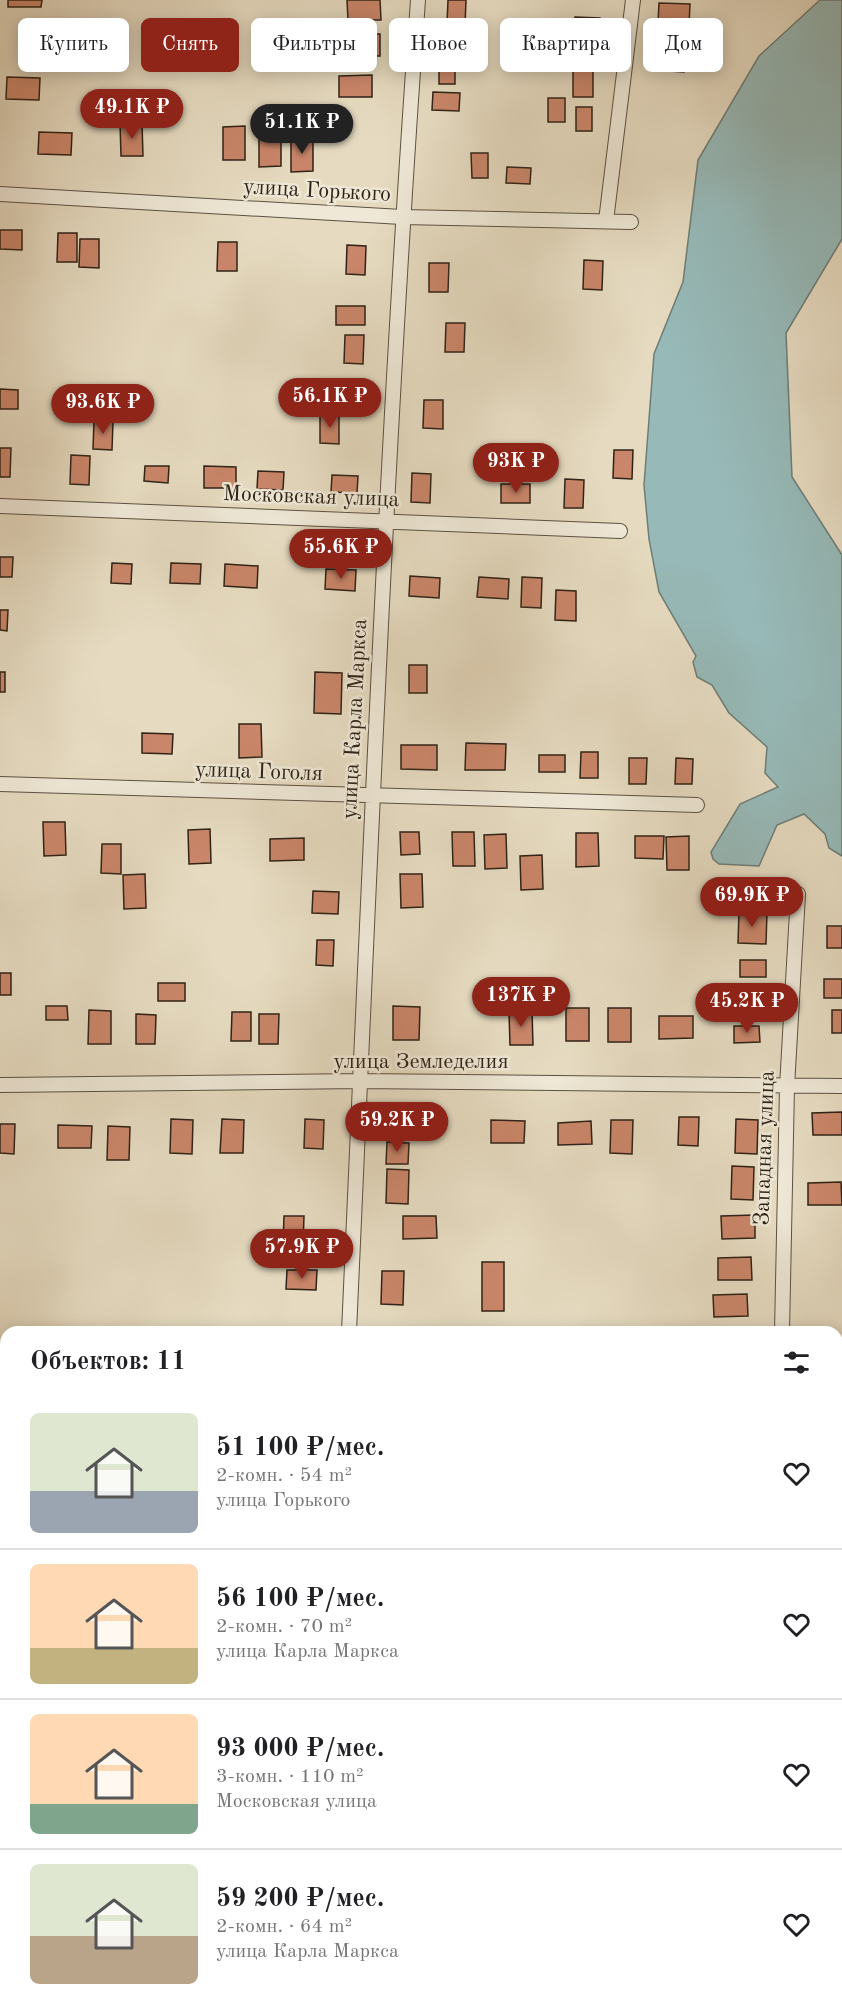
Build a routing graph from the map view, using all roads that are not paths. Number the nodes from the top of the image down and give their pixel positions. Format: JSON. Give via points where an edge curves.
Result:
{"nodes":[{"id":1,"x":418,"y":0,"type":"edge"},
{"id":2,"x":633,"y":0,"type":"edge"},
{"id":3,"x":0,"y":194,"type":"edge"},
{"id":4,"x":402,"y":218,"type":"junction"},
{"id":5,"x":606,"y":221,"type":"junction"},
{"id":6,"x":631,"y":222,"type":"dead end"},
{"id":7,"x":0,"y":506,"type":"edge"},
{"id":8,"x":386,"y":521,"type":"junction"},
{"id":9,"x":620,"y":531,"type":"dead end"},
{"id":10,"x":0,"y":784,"type":"edge"},
{"id":11,"x":373,"y":796,"type":"junction"},
{"id":12,"x":697,"y":805,"type":"dead end"},
{"id":13,"x":798,"y":894,"type":"dead end"},
{"id":14,"x":360,"y":1082,"type":"junction"},
{"id":15,"x":0,"y":1084,"type":"edge"},
{"id":16,"x":842,"y":1086,"type":"edge"},
{"id":17,"x":787,"y":1087,"type":"junction"},
{"id":18,"x":349,"y":1326,"type":"edge"},
{"id":19,"x":782,"y":1326,"type":"edge"}],
"edges":[{"from":1,"to":4,"type":"street","name":"улица Карла Маркса"},
{"from":2,"to":5,"type":"street"},
{"from":3,"to":4,"type":"street","name":"улица Горького"},
{"from":4,"to":5,"type":"street","name":"улица Горького"},
{"from":4,"to":8,"type":"street","name":"улица Карла Маркса"},
{"from":5,"to":6,"type":"street","name":"улица Горького"},
{"from":7,"to":8,"type":"street","name":"Московская улица"},
{"from":8,"to":9,"type":"street","name":"Московская улица"},
{"from":8,"to":11,"type":"street","name":"улица Карла Маркса"},
{"from":10,"to":11,"type":"street","name":"улица Гоголя"},
{"from":11,"to":12,"type":"street","name":"улица Гоголя"},
{"from":11,"to":14,"type":"street","name":"улица Карла Маркса"},
{"from":13,"to":17,"type":"street","name":"Западная улица"},
{"from":14,"to":15,"type":"street","name":"улица Земледелия"},
{"from":14,"to":17,"type":"street","name":"улица Земледелия"},
{"from":14,"to":18,"type":"street","name":"улица Карла Маркса"},
{"from":16,"to":17,"type":"street","name":"улица Земледелия"},
{"from":17,"to":19,"type":"street","name":"Западная улица"}]}
